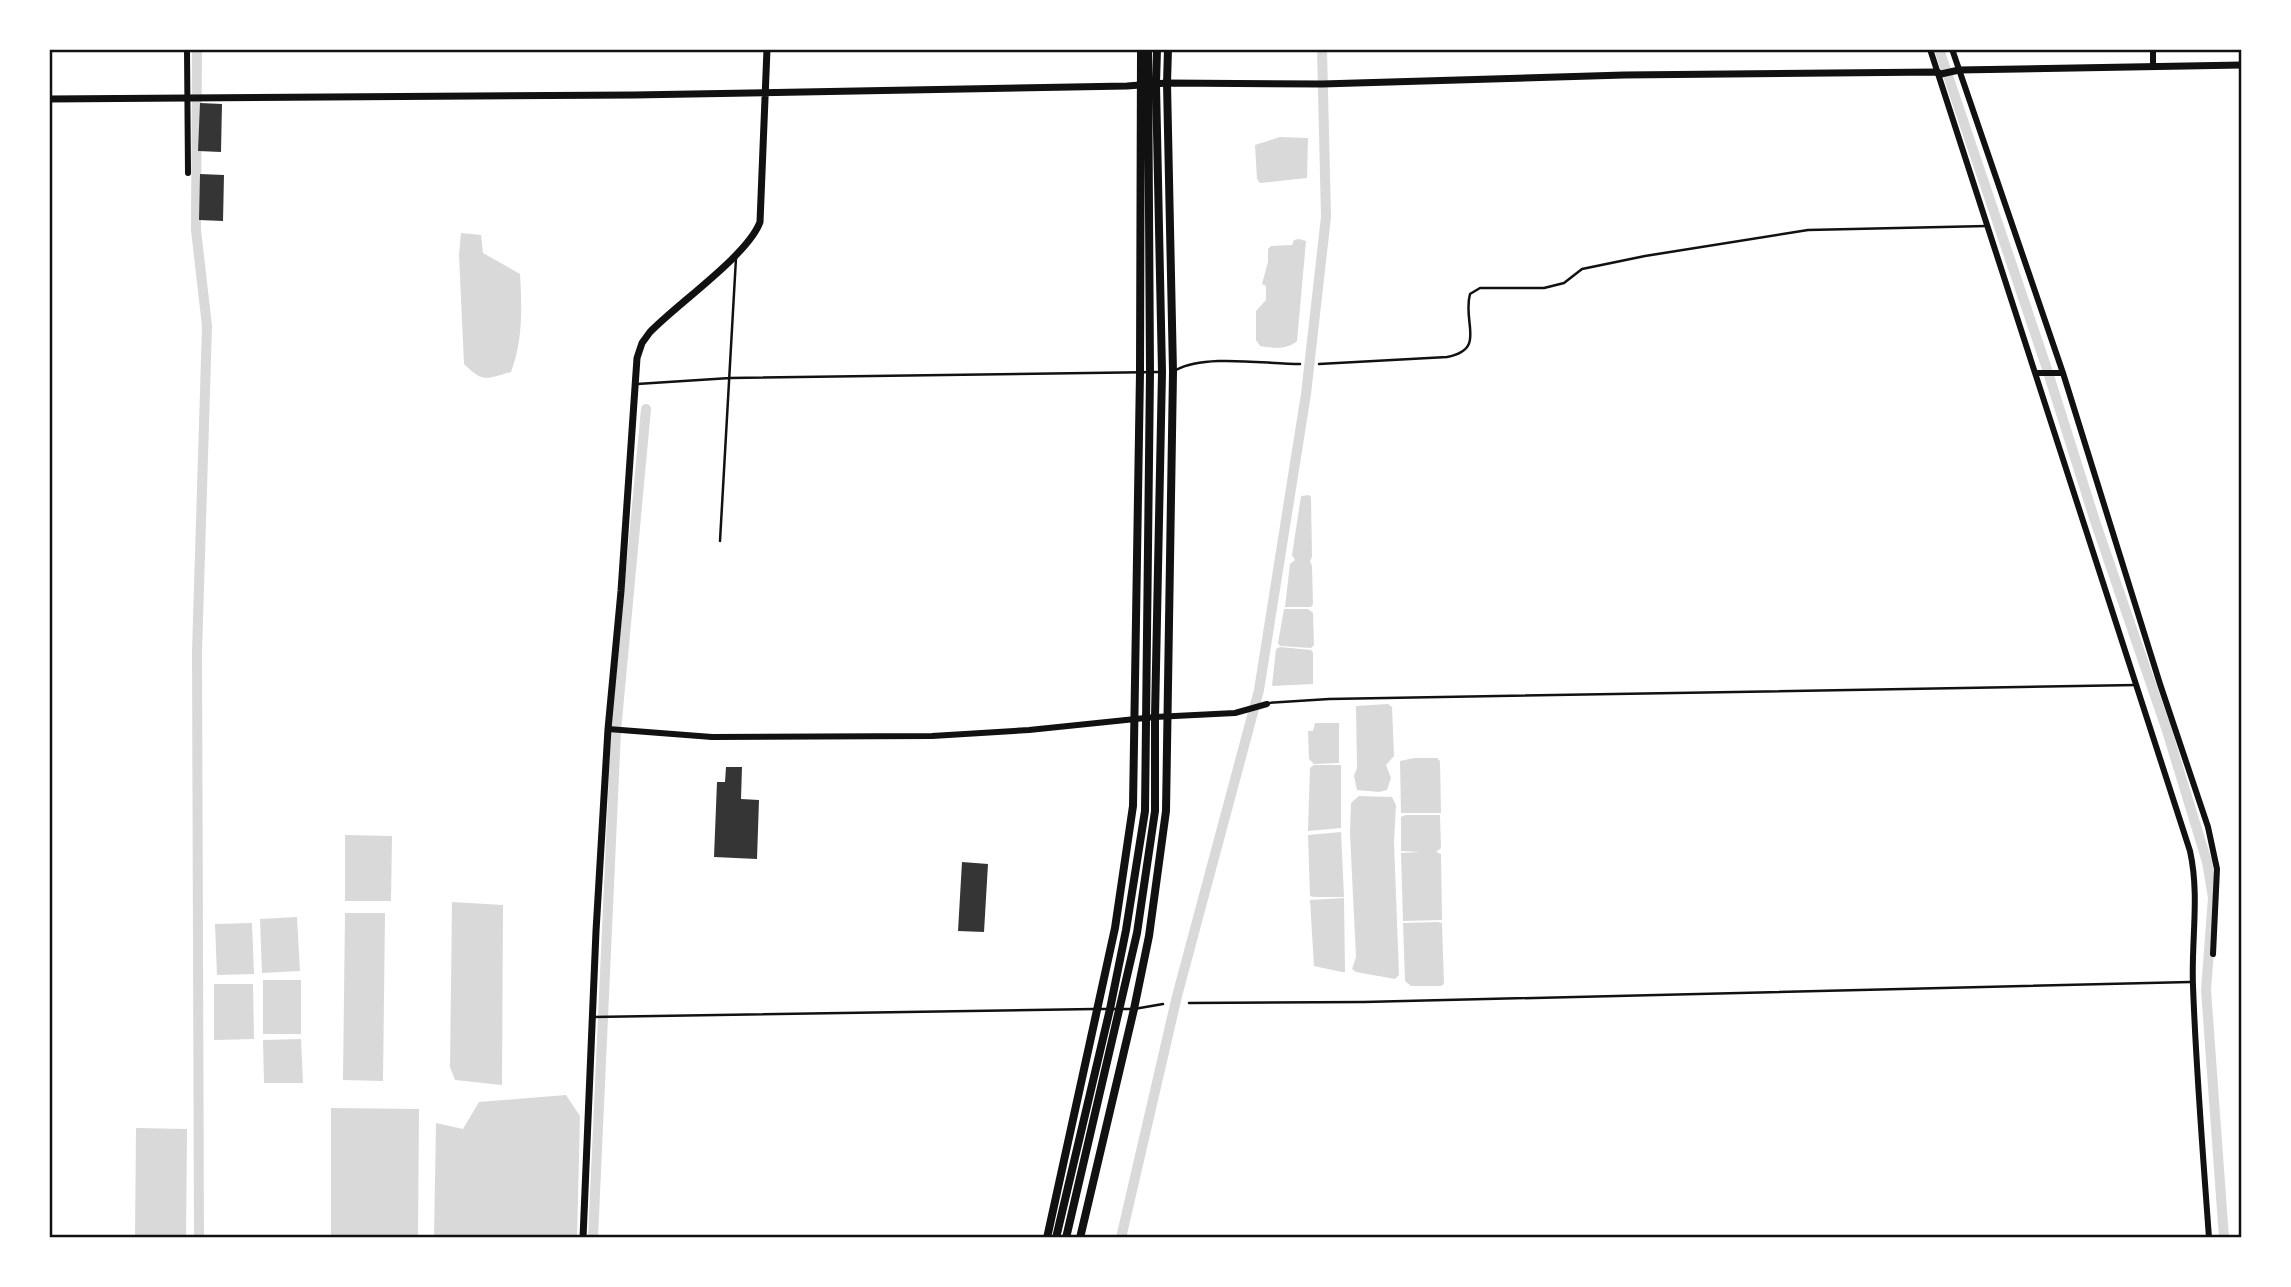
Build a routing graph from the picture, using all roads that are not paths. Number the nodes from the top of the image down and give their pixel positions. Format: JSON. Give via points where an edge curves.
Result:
{"nodes":[{"id":1,"x":187,"y":49,"type":"edge"},
{"id":2,"x":767,"y":49,"type":"edge"},
{"id":3,"x":1141,"y":49,"type":"edge"},
{"id":4,"x":1148,"y":49,"type":"edge"},
{"id":5,"x":1157,"y":49,"type":"edge"},
{"id":6,"x":1168,"y":49,"type":"edge"},
{"id":7,"x":1930,"y":49,"type":"edge"},
{"id":8,"x":1952,"y":49,"type":"edge"},
{"id":9,"x":2153,"y":49,"type":"edge"},
{"id":10,"x":2242,"y":65,"type":"edge"},
{"id":11,"x":2153,"y":66,"type":"junction"},
{"id":12,"x":1959,"y":70,"type":"junction"},
{"id":13,"x":1939,"y":73,"type":"junction"},
{"id":14,"x":1167,"y":83,"type":"junction"},
{"id":15,"x":1148,"y":84,"type":"junction"},
{"id":16,"x":765,"y":92,"type":"junction"},
{"id":17,"x":49,"y":99,"type":"edge"},
{"id":18,"x":187,"y":99,"type":"junction"},
{"id":19,"x":188,"y":173,"type":"dead end"},
{"id":20,"x":1987,"y":226,"type":"junction"},
{"id":21,"x":736,"y":255,"type":"junction"},
{"id":22,"x":1300,"y":364,"type":"dead end"},
{"id":23,"x":1319,"y":364,"type":"dead end"},
{"id":24,"x":1140,"y":372,"type":"junction"},
{"id":25,"x":1150,"y":372,"type":"junction"},
{"id":26,"x":1162,"y":372,"type":"junction"},
{"id":27,"x":1173,"y":372,"type":"junction"},
{"id":28,"x":2036,"y":373,"type":"junction"},
{"id":29,"x":2063,"y":373,"type":"junction"},
{"id":30,"x":730,"y":378,"type":"junction"},
{"id":31,"x":635,"y":384,"type":"junction"},
{"id":32,"x":720,"y":541,"type":"dead end"},
{"id":33,"x":2136,"y":685,"type":"junction"},
{"id":34,"x":1266,"y":704,"type":"joint"},
{"id":35,"x":1167,"y":717,"type":"junction"},
{"id":36,"x":1151,"y":718,"type":"junction"},
{"id":37,"x":1135,"y":720,"type":"junction"},
{"id":38,"x":608,"y":729,"type":"junction"},
{"id":39,"x":2213,"y":954,"type":"dead end"},
{"id":40,"x":2192,"y":982,"type":"junction"},
{"id":41,"x":1189,"y":1003,"type":"dead end"},
{"id":42,"x":1163,"y":1004,"type":"dead end"},
{"id":43,"x":1098,"y":1009,"type":"junction"},
{"id":44,"x":1110,"y":1009,"type":"junction"},
{"id":45,"x":1120,"y":1009,"type":"junction"},
{"id":46,"x":1135,"y":1009,"type":"junction"},
{"id":47,"x":591,"y":1017,"type":"junction"},
{"id":48,"x":583,"y":1238,"type":"edge"},
{"id":49,"x":1047,"y":1238,"type":"edge"},
{"id":50,"x":1056,"y":1238,"type":"edge"},
{"id":51,"x":1066,"y":1238,"type":"edge"},
{"id":52,"x":1080,"y":1238,"type":"edge"},
{"id":53,"x":2209,"y":1238,"type":"edge"}],
"edges":[{"from":1,"to":18,"type":"street"},
{"from":2,"to":16,"type":"street"},
{"from":3,"to":15,"type":"main road"},
{"from":4,"to":15,"type":"main road"},
{"from":5,"to":15,"type":"main road"},
{"from":6,"to":14,"type":"main road"},
{"from":7,"to":13,"type":"street"},
{"from":8,"to":12,"type":"street"},
{"from":9,"to":11,"type":"street"},
{"from":10,"to":11,"type":"street"},
{"from":11,"to":12,"type":"street"},
{"from":12,"to":13,"type":"street"},
{"from":12,"to":29,"type":"street"},
{"from":13,"to":14,"type":"street"},
{"from":13,"to":20,"type":"street"},
{"from":14,"to":15,"type":"street"},
{"from":14,"to":27,"type":"main road"},
{"from":15,"to":16,"type":"street"},
{"from":15,"to":24,"type":"main road"},
{"from":15,"to":25,"type":"main road"},
{"from":15,"to":26,"type":"main road"},
{"from":16,"to":18,"type":"street"},
{"from":16,"to":21,"type":"street","via":[[760,222]]},
{"from":17,"to":18,"type":"street"},
{"from":18,"to":19,"type":"street"},
{"from":20,"to":23,"type":"lane","via":[[1808,230],[1582,269],[1564,283],[1544,288],[1480,288],[1470,294],[1467,304],[1471,342],[1460,355]]},
{"from":20,"to":28,"type":"street"},
{"from":21,"to":30,"type":"lane"},
{"from":21,"to":31,"type":"street","via":[[650,332],[637,358]]},
{"from":22,"to":27,"type":"lane","via":[[1215,361]]},
{"from":24,"to":25,"type":"lane"},
{"from":24,"to":30,"type":"lane"},
{"from":24,"to":37,"type":"main road"},
{"from":25,"to":26,"type":"lane"},
{"from":25,"to":36,"type":"main road"},
{"from":26,"to":27,"type":"lane"},
{"from":26,"to":36,"type":"main road"},
{"from":27,"to":35,"type":"main road"},
{"from":28,"to":29,"type":"street"},
{"from":28,"to":33,"type":"street"},
{"from":29,"to":39,"type":"street","via":[[2207,827],[2217,869]]},
{"from":30,"to":31,"type":"lane"},
{"from":30,"to":32,"type":"lane"},
{"from":31,"to":38,"type":"street"},
{"from":33,"to":34,"type":"lane","via":[[1342,698]]},
{"from":33,"to":40,"type":"street","via":[[2194,868]]},
{"from":34,"to":35,"type":"street","via":[[1235,713]]},
{"from":35,"to":36,"type":"street"},
{"from":35,"to":46,"type":"main road","via":[[1166,811]]},
{"from":36,"to":37,"type":"street"},
{"from":36,"to":44,"type":"main road","via":[[1145,811]]},
{"from":36,"to":45,"type":"main road","via":[[1156,811]]},
{"from":37,"to":38,"type":"street","via":[[932,736],[712,737]]},
{"from":37,"to":43,"type":"main road","via":[[1133,806]]},
{"from":38,"to":47,"type":"street"},
{"from":40,"to":41,"type":"lane"},
{"from":40,"to":53,"type":"street"},
{"from":42,"to":46,"type":"lane"},
{"from":43,"to":44,"type":"lane"},
{"from":43,"to":47,"type":"lane"},
{"from":43,"to":49,"type":"main road"},
{"from":44,"to":45,"type":"lane"},
{"from":44,"to":50,"type":"main road"},
{"from":45,"to":46,"type":"lane"},
{"from":45,"to":51,"type":"main road"},
{"from":46,"to":52,"type":"main road"},
{"from":47,"to":48,"type":"street"}]}
